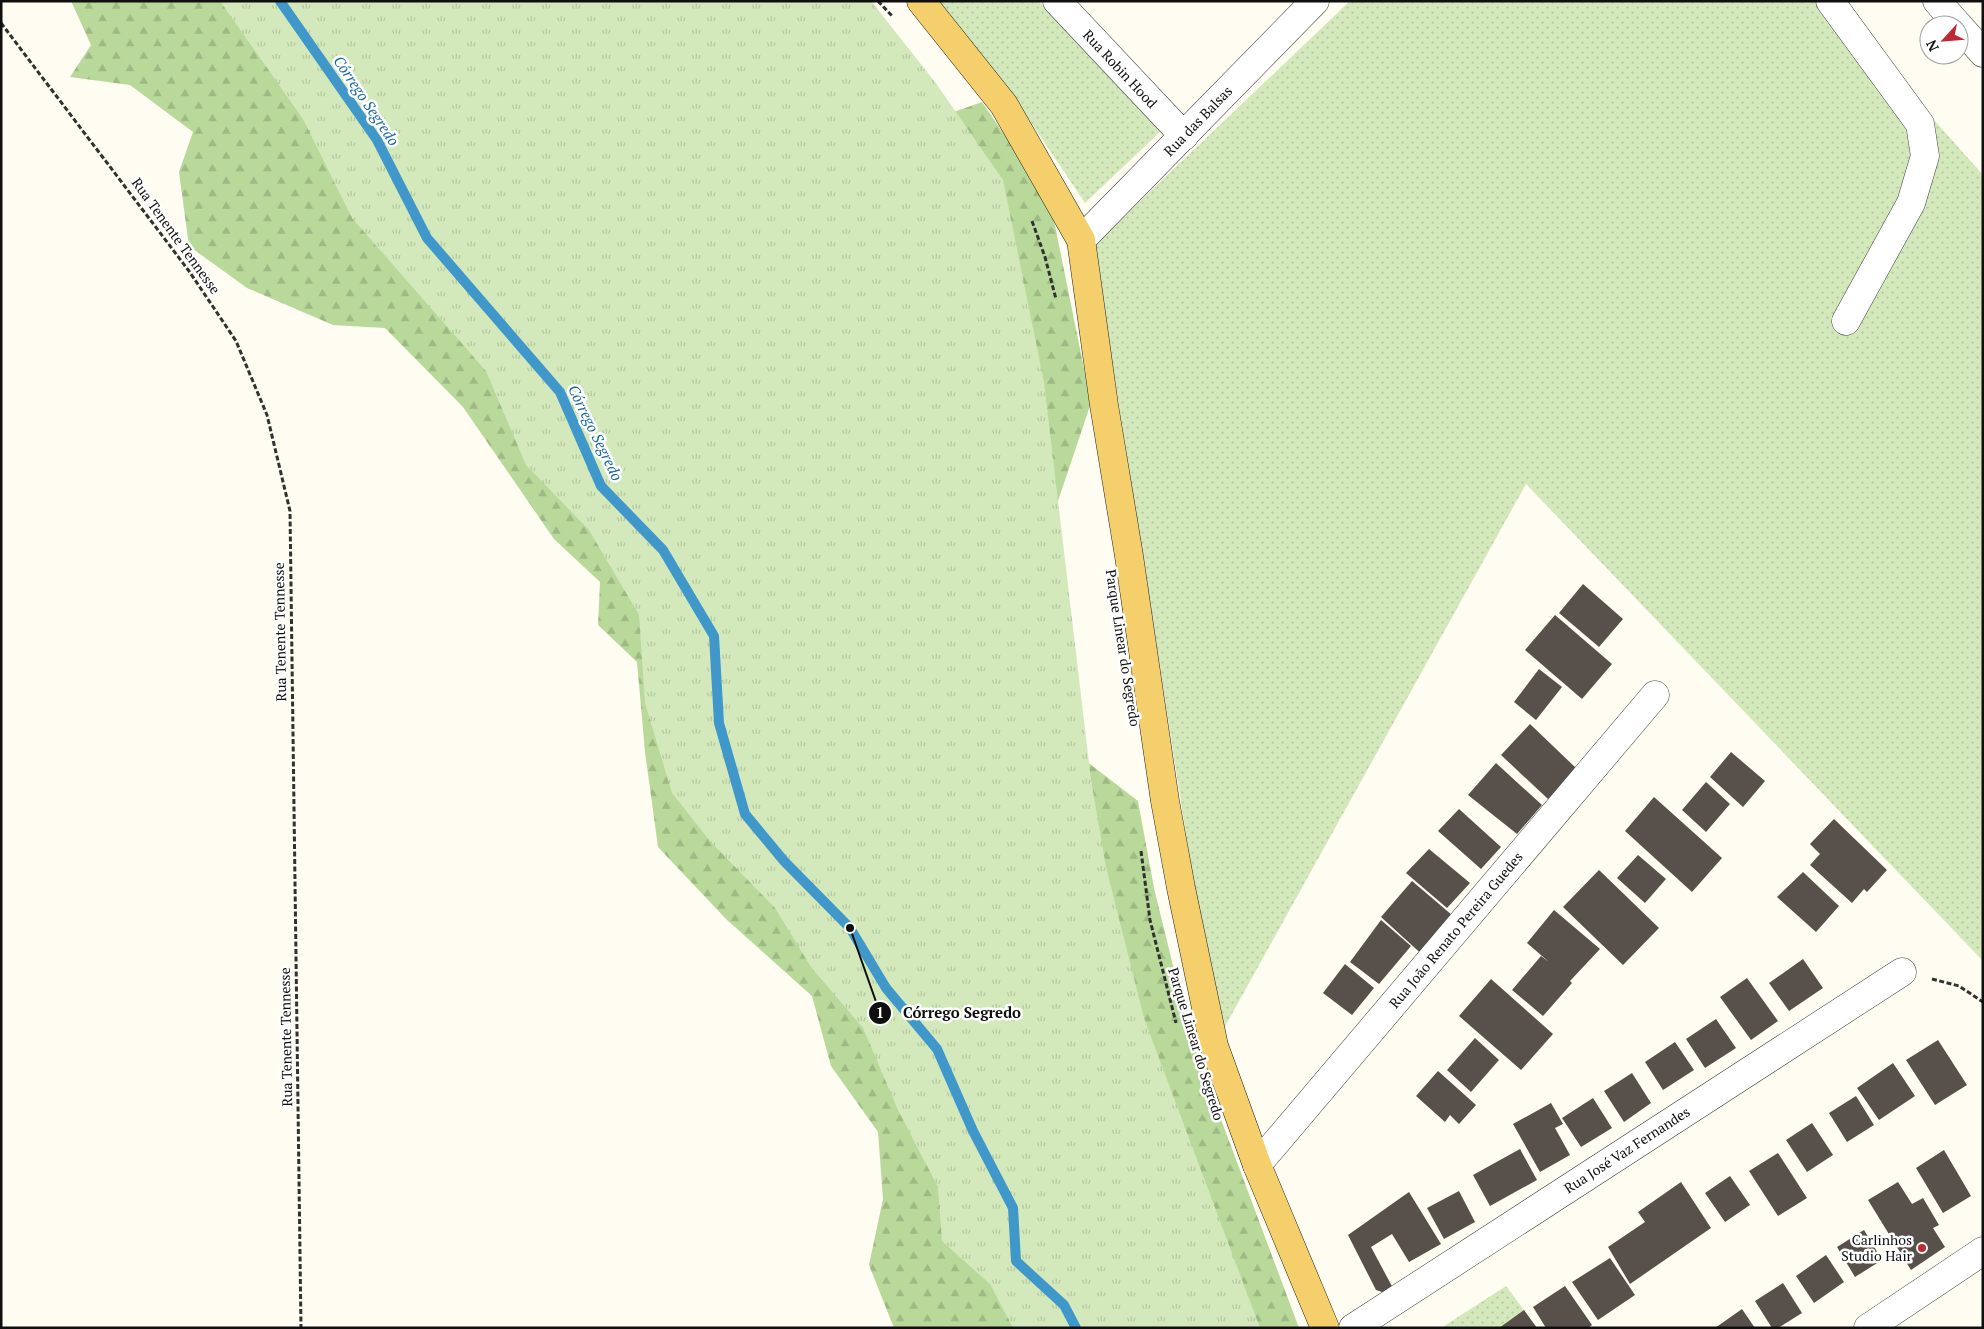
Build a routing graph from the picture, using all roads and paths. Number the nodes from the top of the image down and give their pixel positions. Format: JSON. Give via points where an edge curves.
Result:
{"nodes":[{"id":1,"x":878,"y":1,"type":"edge"},
{"id":2,"x":921,"y":1,"type":"edge"},
{"id":3,"x":1057,"y":1,"type":"edge"},
{"id":4,"x":1315,"y":1,"type":"edge"},
{"id":5,"x":1830,"y":1,"type":"edge"},
{"id":6,"x":1937,"y":1,"type":"edge"},
{"id":7,"x":1949,"y":15,"type":"edge"},
{"id":8,"x":896,"y":20,"type":"dead end"},
{"id":9,"x":1,"y":23,"type":"edge"},
{"id":10,"x":1969,"y":38,"type":"edge"},
{"id":11,"x":1983,"y":53,"type":"edge"},
{"id":12,"x":1184,"y":136,"type":"junction"},
{"id":13,"x":1028,"y":213,"type":"dead end"},
{"id":14,"x":1081,"y":240,"type":"junction"},
{"id":15,"x":1058,"y":306,"type":"dead end"},
{"id":16,"x":1846,"y":321,"type":"dead end"},
{"id":17,"x":1655,"y":695,"type":"dead end"},
{"id":18,"x":1140,"y":843,"type":"dead end"},
{"id":19,"x":1902,"y":972,"type":"joint"},
{"id":20,"x":1983,"y":1002,"type":"edge"},
{"id":21,"x":1178,"y":1031,"type":"dead end"},
{"id":22,"x":1257,"y":1165,"type":"junction"},
{"id":23,"x":1983,"y":1251,"type":"edge"},
{"id":24,"x":300,"y":1328,"type":"edge"},
{"id":25,"x":1325,"y":1328,"type":"edge"},
{"id":26,"x":1353,"y":1328,"type":"edge"},
{"id":27,"x":1868,"y":1328,"type":"edge"}],
"edges":[{"from":1,"to":8,"type":"path"},
{"from":2,"to":14,"type":"main road","via":[[1004,105]]},
{"from":3,"to":12,"type":"street","name":"Rua Robin Hood"},
{"from":4,"to":12,"type":"street","name":"Rua das Balsas"},
{"from":5,"to":16,"type":"street","via":[[1920,124],[1925,156],[1911,203]]},
{"from":6,"to":7,"type":"street"},
{"from":9,"to":24,"type":"path","name":"Rua Tenente Tennesse","via":[[190,271],[236,341],[267,415],[290,510]]},
{"from":10,"to":11,"type":"street"},
{"from":12,"to":14,"type":"street","name":"Rua das Balsas"},
{"from":13,"to":15,"type":"path","via":[[1045,257]]},
{"from":14,"to":22,"type":"main road","via":[[1165,801],[1181,888],[1214,1046]]},
{"from":17,"to":22,"type":"street","name":"Rua João Renato Pereira Guedes"},
{"from":18,"to":21,"type":"path","name":"Parque Linear do Segredo","via":[[1150,920]]},
{"from":19,"to":20,"type":"path","via":[[1959,986]]},
{"from":19,"to":26,"type":"street","name":"Rua José Vaz Fernandes"},
{"from":22,"to":25,"type":"main road"},
{"from":23,"to":27,"type":"street"}]}
